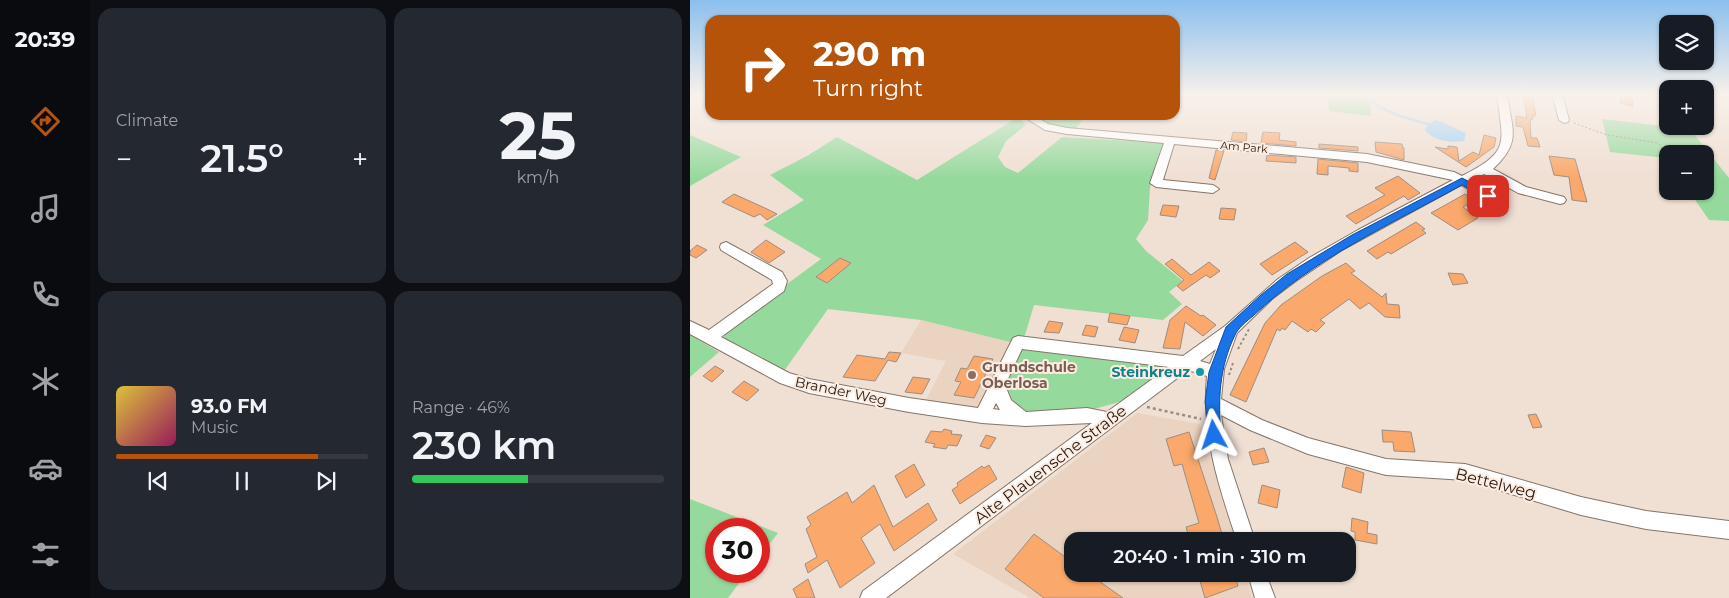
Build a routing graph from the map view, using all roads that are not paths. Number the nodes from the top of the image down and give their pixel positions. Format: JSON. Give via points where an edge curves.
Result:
{"nodes":[{"id":1,"x":1038,"y":122,"type":"edge"},
{"id":2,"x":1506,"y":122,"type":"edge"},
{"id":3,"x":1170,"y":141,"type":"junction"},
{"id":4,"x":1484,"y":169,"type":"junction"},
{"id":5,"x":1462,"y":181,"type":"junction"},
{"id":6,"x":1213,"y":189,"type":"dead end"},
{"id":7,"x":1560,"y":200,"type":"dead end"},
{"id":8,"x":1499,"y":202,"type":"dead end"},
{"id":9,"x":726,"y":247,"type":"dead end"},
{"id":10,"x":690,"y":327,"type":"edge"},
{"id":11,"x":1230,"y":330,"type":"junction"},
{"id":12,"x":710,"y":337,"type":"junction"},
{"id":13,"x":1186,"y":363,"type":"junction"},
{"id":14,"x":1222,"y":376,"type":"junction"},
{"id":15,"x":998,"y":386,"type":"junction"},
{"id":16,"x":1212,"y":402,"type":"junction"},
{"id":17,"x":982,"y":416,"type":"junction"},
{"id":18,"x":1025,"y":419,"type":"junction"},
{"id":19,"x":1107,"y":420,"type":"junction"},
{"id":20,"x":1729,"y":530,"type":"edge"},
{"id":21,"x":1243,"y":532,"type":"edge"},
{"id":22,"x":1260,"y":582,"type":"edge"},
{"id":23,"x":870,"y":598,"type":"edge"},
{"id":24,"x":1265,"y":598,"type":"edge"}],
"edges":[{"from":1,"to":3,"type":"street","name":"Am Park","via":[[1067,131]]},
{"from":2,"to":4,"type":"street","name":"Alte Plauensche Straße","via":[[1508,140],[1502,154]]},
{"from":3,"to":5,"type":"street","name":"Am Park","via":[[1367,158],[1434,171]]},
{"from":3,"to":6,"type":"street","via":[[1156,182]]},
{"from":4,"to":5,"type":"street","name":"Alte Plauensche Straße"},
{"from":4,"to":7,"type":"street","via":[[1522,190]]},
{"from":5,"to":8,"type":"street","name":"Am Park"},
{"from":5,"to":11,"type":"street","name":"Alte Plauensche Straße","via":[[1291,277]]},
{"from":9,"to":12,"type":"street","via":[[777,276],[780,281],[779,286]]},
{"from":10,"to":12,"type":"street","name":"Brander Weg"},
{"from":11,"to":13,"type":"street","name":"Alte Plauensche Straße"},
{"from":11,"to":14,"type":"street"},
{"from":12,"to":17,"type":"street","name":"Brander Weg","via":[[785,378],[809,386]]},
{"from":13,"to":14,"type":"street"},
{"from":13,"to":15,"type":"street","via":[[1018,342]]},
{"from":13,"to":19,"type":"street","name":"Alte Plauensche Straße"},
{"from":14,"to":16,"type":"street"},
{"from":15,"to":17,"type":"street"},
{"from":15,"to":18,"type":"street","via":[[1009,412]]},
{"from":16,"to":20,"type":"street","name":"Bettelweg","via":[[1308,446],[1386,467],[1465,472],[1581,506],[1646,520]]},
{"from":16,"to":21,"type":"street","via":[[1222,469]]},
{"from":17,"to":18,"type":"street","name":"Brander Weg"},
{"from":18,"to":19,"type":"street","name":"Brander Weg","via":[[1088,415]]},
{"from":19,"to":23,"type":"street","name":"Alte Plauensche Straße"},
{"from":22,"to":24,"type":"street"}]}
